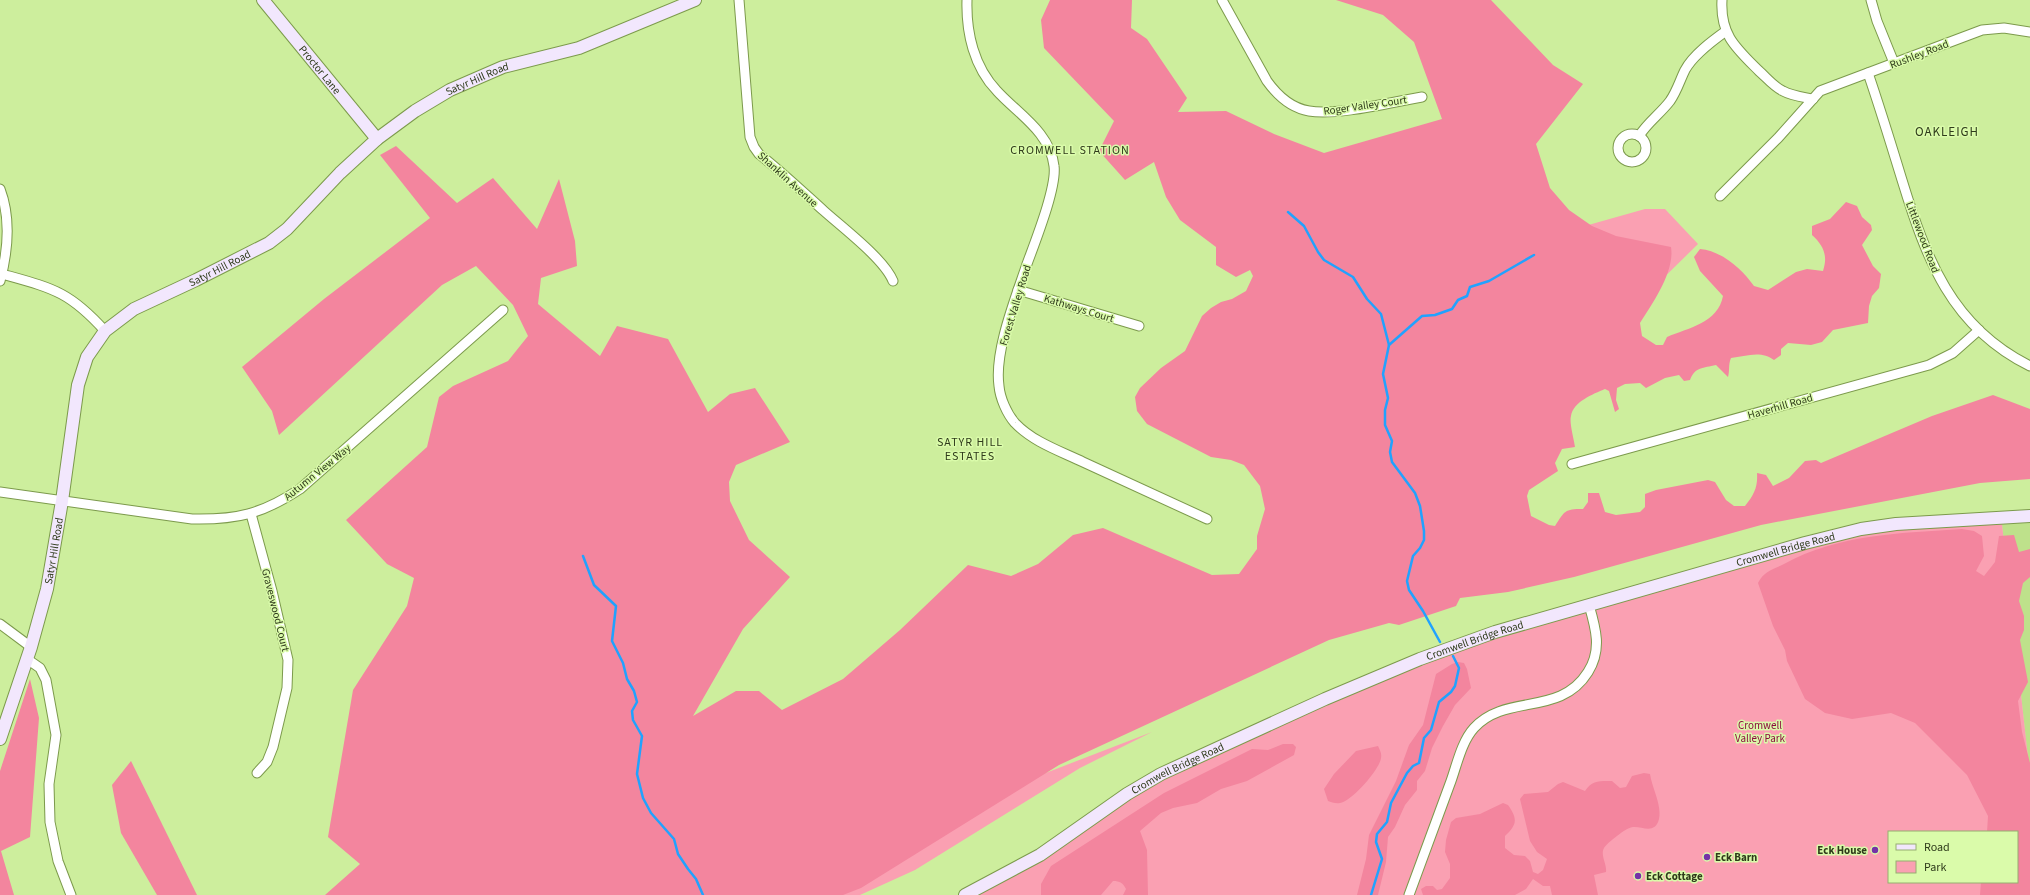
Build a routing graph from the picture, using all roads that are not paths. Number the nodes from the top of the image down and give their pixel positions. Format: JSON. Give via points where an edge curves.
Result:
{"nodes":[{"id":1,"x":263,"y":0,"type":"edge"},
{"id":2,"x":695,"y":0,"type":"edge"},
{"id":3,"x":739,"y":0,"type":"edge"},
{"id":4,"x":968,"y":0,"type":"edge"},
{"id":5,"x":1222,"y":0,"type":"edge"},
{"id":6,"x":1722,"y":0,"type":"edge"},
{"id":7,"x":1871,"y":0,"type":"edge"},
{"id":8,"x":676,"y":4,"type":"edge"},
{"id":9,"x":1726,"y":31,"type":"junction"},
{"id":10,"x":2030,"y":32,"type":"edge"},
{"id":11,"x":1894,"y":63,"type":"junction"},
{"id":12,"x":1868,"y":73,"type":"junction"},
{"id":13,"x":1422,"y":96,"type":"dead end"},
{"id":14,"x":1813,"y":99,"type":"junction"},
{"id":15,"x":1639,"y":136,"type":"dead end"},
{"id":16,"x":377,"y":139,"type":"junction"},
{"id":17,"x":0,"y":189,"type":"edge"},
{"id":18,"x":1720,"y":196,"type":"dead end"},
{"id":19,"x":1,"y":278,"type":"edge"},
{"id":20,"x":893,"y":281,"type":"dead end"},
{"id":21,"x":1018,"y":290,"type":"junction"},
{"id":22,"x":503,"y":310,"type":"dead end"},
{"id":23,"x":1139,"y":326,"type":"dead end"},
{"id":24,"x":1979,"y":330,"type":"junction"},
{"id":25,"x":105,"y":331,"type":"junction"},
{"id":26,"x":2030,"y":366,"type":"edge"},
{"id":27,"x":1572,"y":464,"type":"dead end"},
{"id":28,"x":0,"y":492,"type":"edge"},
{"id":29,"x":62,"y":501,"type":"junction"},
{"id":30,"x":250,"y":514,"type":"junction"},
{"id":31,"x":2030,"y":516,"type":"edge"},
{"id":32,"x":1207,"y":519,"type":"dead end"},
{"id":33,"x":1589,"y":605,"type":"junction"},
{"id":34,"x":0,"y":624,"type":"edge"},
{"id":35,"x":31,"y":647,"type":"junction"},
{"id":36,"x":27,"y":659,"type":"junction"},
{"id":37,"x":0,"y":739,"type":"edge"},
{"id":38,"x":257,"y":773,"type":"dead end"},
{"id":39,"x":71,"y":895,"type":"edge"},
{"id":40,"x":965,"y":895,"type":"edge"},
{"id":41,"x":1409,"y":895,"type":"edge"}],
"edges":[{"from":1,"to":16,"type":"street","name":"Proctor Lane"},
{"from":2,"to":8,"type":"street","name":"Satyr Hill Road"},
{"from":3,"to":20,"type":"street","name":"Shanklin Avenue","via":[[744,80],[750,138],[754,147],[859,241],[881,263]]},
{"from":4,"to":21,"type":"street","name":"Forest Valley Road","via":[[967,17],[976,61],[996,91],[1039,132],[1052,153],[1054,168],[1044,213]]},
{"from":5,"to":13,"type":"street","name":"Roger Valley Court","via":[[1267,81],[1276,94],[1294,105],[1308,111],[1335,111]]},
{"from":6,"to":9,"type":"street","via":[[1722,19]]},
{"from":7,"to":11,"type":"street"},
{"from":8,"to":16,"type":"street","name":"Satyr Hill Road","via":[[579,48],[526,60],[483,74],[432,101]]},
{"from":9,"to":14,"type":"street","via":[[1739,51],[1781,91]]},
{"from":9,"to":15,"type":"street","via":[[1691,61],[1670,100]]},
{"from":10,"to":11,"type":"street","name":"Rushley Road","via":[[2004,28],[1982,30]]},
{"from":11,"to":12,"type":"street","name":"Rushley Road"},
{"from":12,"to":14,"type":"street","name":"Rushley Road","via":[[1820,91]]},
{"from":12,"to":24,"type":"street","name":"Littlewood Road","via":[[1927,254],[1947,291],[1968,320]]},
{"from":14,"to":18,"type":"street","name":"Rushley Road"},
{"from":16,"to":25,"type":"street","name":"Satyr Hill Road","via":[[274,240],[134,309]]},
{"from":17,"to":19,"type":"street","via":[[7,215],[7,238]]},
{"from":19,"to":25,"type":"street","via":[[53,289],[66,295],[86,310]]},
{"from":21,"to":23,"type":"street","name":"Kathways Court"},
{"from":21,"to":32,"type":"street","name":"Forest Valley Road","via":[[998,371],[1000,393],[1014,422],[1039,441]]},
{"from":22,"to":30,"type":"street","name":"Autumn View Way","via":[[300,489],[277,504]]},
{"from":24,"to":26,"type":"street","name":"Littlewood Road","via":[[2000,348]]},
{"from":24,"to":27,"type":"street","name":"Haverhill Road","via":[[1953,353],[1929,365]]},
{"from":25,"to":29,"type":"street","name":"Satyr Hill Road","via":[[87,356],[78,385]]},
{"from":28,"to":29,"type":"street","name":"Autumn View Way"},
{"from":29,"to":30,"type":"street","name":"Autumn View Way","via":[[192,519],[221,520]]},
{"from":29,"to":35,"type":"street","name":"Satyr Hill Road","via":[[46,589]]},
{"from":30,"to":38,"type":"street","name":"Graveswood Court","via":[[288,660],[287,688],[273,747],[267,762]]},
{"from":31,"to":33,"type":"street","name":"Cromwell Bridge Road","via":[[1896,524],[1861,529]]},
{"from":33,"to":40,"type":"street","name":"Cromwell Bridge Road","via":[[1495,632],[1420,659],[1161,774],[1127,794],[1040,855]]},
{"from":33,"to":41,"type":"street","via":[[1598,642],[1592,666],[1585,677],[1567,694],[1556,699],[1495,713],[1473,728],[1461,752]]},
{"from":34,"to":35,"type":"street"},
{"from":35,"to":36,"type":"street","name":"Satyr Hill Road"},
{"from":36,"to":37,"type":"street","name":"Satyr Hill Road"},
{"from":36,"to":39,"type":"street","via":[[44,674],[53,716],[56,735],[49,784],[50,822],[58,860]]}]}
